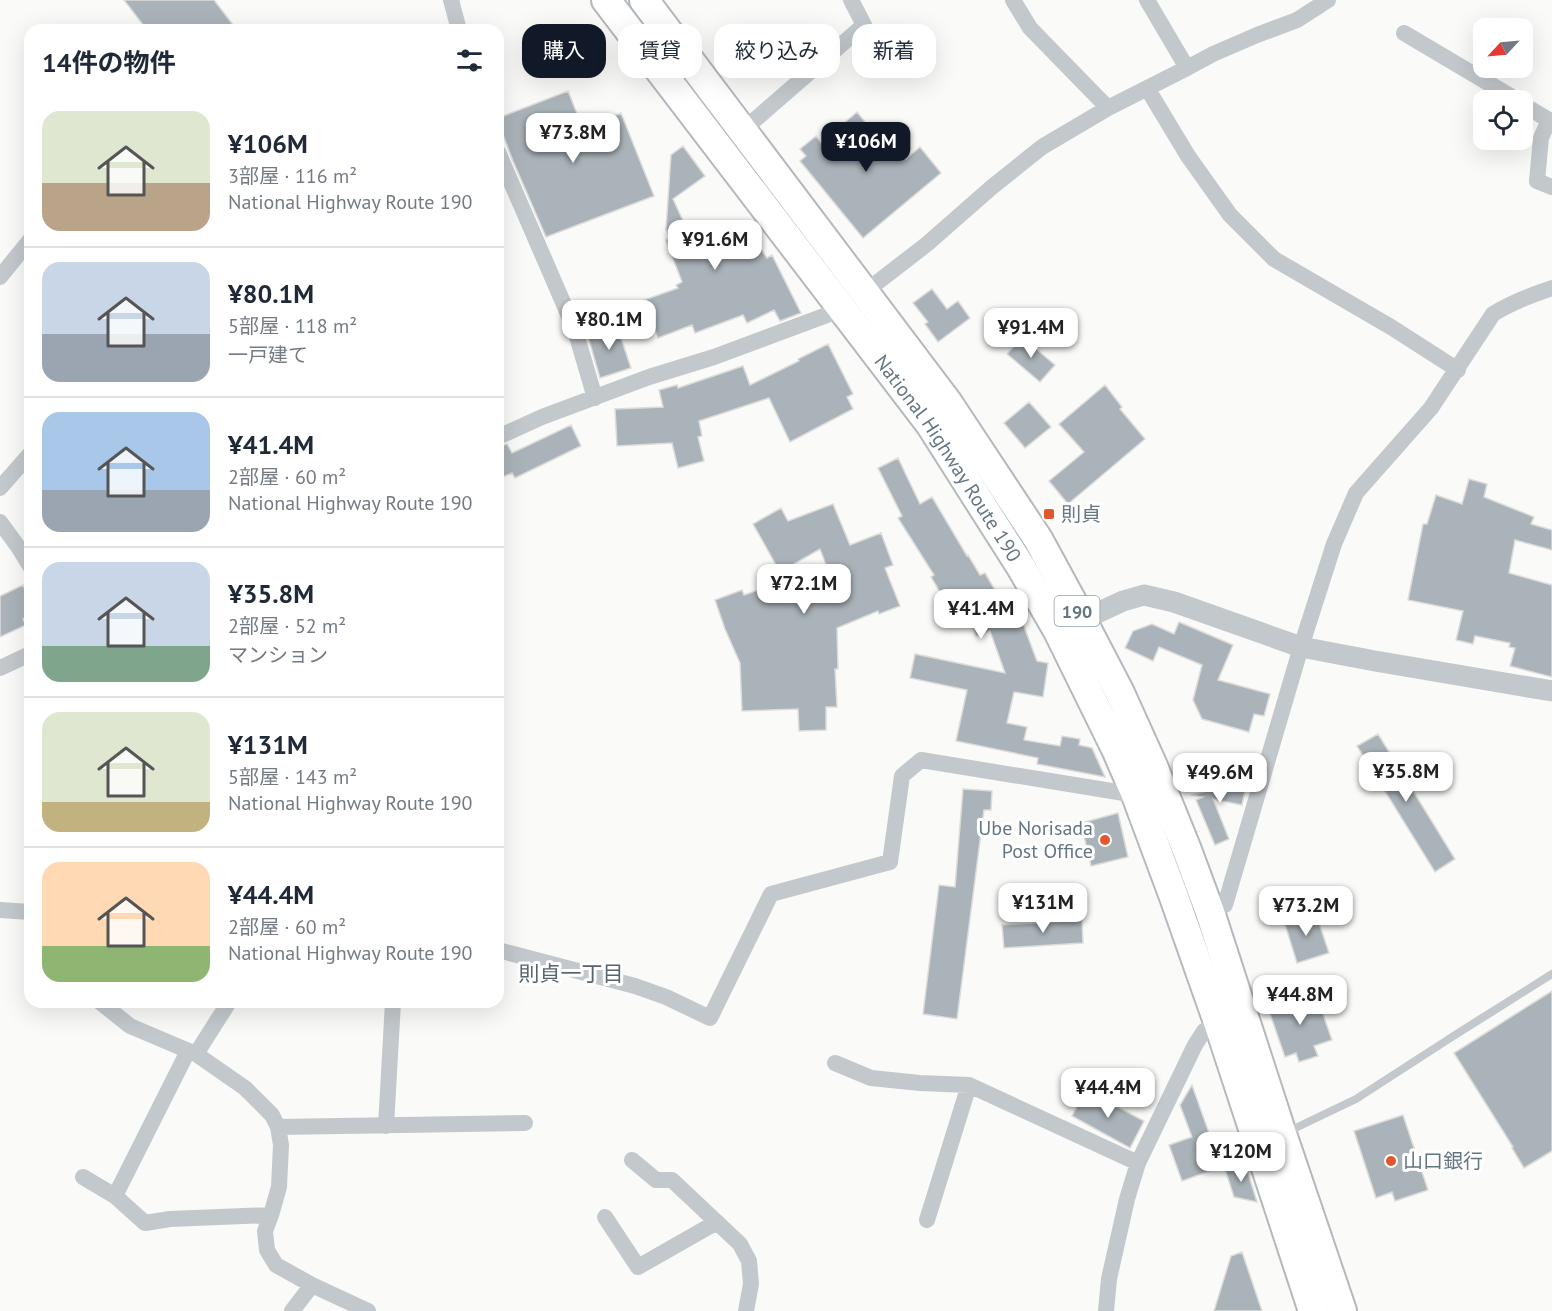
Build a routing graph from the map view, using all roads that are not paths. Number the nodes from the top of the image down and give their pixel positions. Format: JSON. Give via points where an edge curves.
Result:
{"nodes":[{"id":1,"x":451,"y":0,"type":"edge"},
{"id":2,"x":606,"y":0,"type":"edge"},
{"id":3,"x":644,"y":0,"type":"edge"},
{"id":4,"x":851,"y":0,"type":"edge"},
{"id":5,"x":1013,"y":0,"type":"edge"},
{"id":6,"x":1147,"y":0,"type":"edge"},
{"id":7,"x":1328,"y":0,"type":"edge"},
{"id":8,"x":457,"y":24,"type":"edge"},
{"id":9,"x":1404,"y":33,"type":"dead end"},
{"id":10,"x":1187,"y":68,"type":"junction"},
{"id":11,"x":1147,"y":88,"type":"junction"},
{"id":12,"x":1500,"y":90,"type":"edge"},
{"id":13,"x":1108,"y":108,"type":"junction"},
{"id":14,"x":1533,"y":111,"type":"edge"},
{"id":15,"x":742,"y":131,"type":"junction"},
{"id":16,"x":504,"y":166,"type":"edge"},
{"id":17,"x":1552,"y":187,"type":"edge"},
{"id":18,"x":24,"y":247,"type":"edge"},
{"id":19,"x":0,"y":277,"type":"edge"},
{"id":20,"x":1552,"y":288,"type":"edge"},
{"id":21,"x":854,"y":301,"type":"junction"},
{"id":22,"x":1458,"y":370,"type":"junction"},
{"id":23,"x":595,"y":398,"type":"junction"},
{"id":24,"x":504,"y":434,"type":"edge"},
{"id":25,"x":24,"y":461,"type":"edge"},
{"id":26,"x":0,"y":488,"type":"edge"},
{"id":27,"x":0,"y":522,"type":"edge"},
{"id":28,"x":24,"y":556,"type":"edge"},
{"id":29,"x":1070,"y":626,"type":"junction"},
{"id":30,"x":1301,"y":647,"type":"junction"},
{"id":31,"x":24,"y":657,"type":"edge"},
{"id":32,"x":0,"y":668,"type":"edge"},
{"id":33,"x":1552,"y":691,"type":"edge"},
{"id":34,"x":1136,"y":795,"type":"junction"},
{"id":35,"x":0,"y":910,"type":"edge"},
{"id":36,"x":24,"y":912,"type":"edge"},
{"id":37,"x":1210,"y":912,"type":"junction"},
{"id":38,"x":504,"y":952,"type":"edge"},
{"id":39,"x":1552,"y":974,"type":"edge"},
{"id":40,"x":108,"y":1008,"type":"edge"},
{"id":41,"x":225,"y":1008,"type":"edge"},
{"id":42,"x":393,"y":1008,"type":"edge"},
{"id":43,"x":1230,"y":1017,"type":"junction"},
{"id":44,"x":192,"y":1053,"type":"junction"},
{"id":45,"x":835,"y":1063,"type":"dead end"},
{"id":46,"x":969,"y":1085,"type":"junction"},
{"id":47,"x":525,"y":1123,"type":"dead end"},
{"id":48,"x":386,"y":1126,"type":"junction"},
{"id":49,"x":278,"y":1127,"type":"junction"},
{"id":50,"x":1282,"y":1134,"type":"junction"},
{"id":51,"x":632,"y":1161,"type":"dead end"},
{"id":52,"x":1138,"y":1163,"type":"junction"},
{"id":53,"x":82,"y":1178,"type":"dead end"},
{"id":54,"x":115,"y":1196,"type":"junction"},
{"id":55,"x":271,"y":1215,"type":"junction"},
{"id":56,"x":604,"y":1216,"type":"dead end"},
{"id":57,"x":927,"y":1220,"type":"dead end"},
{"id":58,"x":717,"y":1222,"type":"junction"},
{"id":59,"x":312,"y":1285,"type":"junction"},
{"id":60,"x":292,"y":1311,"type":"edge"},
{"id":61,"x":368,"y":1311,"type":"edge"},
{"id":62,"x":746,"y":1311,"type":"edge"},
{"id":63,"x":1106,"y":1311,"type":"edge"},
{"id":64,"x":1313,"y":1311,"type":"edge"},
{"id":65,"x":1342,"y":1311,"type":"edge"}],
"edges":[{"from":1,"to":8,"type":"street"},
{"from":2,"to":21,"type":"highway","name":"National Highway Route 190","number":"190"},
{"from":3,"to":15,"type":"highway","name":"National Highway Route 190","number":"190"},
{"from":4,"to":15,"type":"street","via":[[864,25]]},
{"from":5,"to":13,"type":"street","via":[[1030,28]]},
{"from":6,"to":10,"type":"street"},
{"from":7,"to":10,"type":"street","via":[[1297,20]]},
{"from":9,"to":12,"type":"street"},
{"from":10,"to":11,"type":"street"},
{"from":11,"to":13,"type":"street"},
{"from":11,"to":22,"type":"street","via":[[1230,215],[1274,259]]},
{"from":13,"to":21,"type":"street","via":[[1042,147]]},
{"from":14,"to":17,"type":"street","via":[[1549,120],[1541,138],[1537,181]]},
{"from":15,"to":21,"type":"highway","name":"National Highway Route 190","number":"190"},
{"from":16,"to":23,"type":"street","via":[[575,330]]},
{"from":18,"to":19,"type":"street"},
{"from":20,"to":22,"type":"street","via":[[1494,314]]},
{"from":21,"to":23,"type":"street","via":[[714,357]]},
{"from":21,"to":29,"type":"highway","name":"National Highway Route 190","number":"190","via":[[1021,567]]},
{"from":22,"to":30,"type":"street","via":[[1431,408],[1356,493],[1334,544]]},
{"from":23,"to":24,"type":"street"},
{"from":25,"to":26,"type":"street"},
{"from":27,"to":28,"type":"street"},
{"from":29,"to":30,"type":"street","via":[[1144,595]]},
{"from":29,"to":34,"type":"highway","name":"National Highway Route 190","number":"190"},
{"from":29,"to":37,"type":"highway","name":"National Highway Route 190","number":"190","via":[[1120,693]]},
{"from":30,"to":33,"type":"street"},
{"from":30,"to":37,"type":"street","via":[[1225,905]]},
{"from":31,"to":32,"type":"street"},
{"from":34,"to":38,"type":"street","via":[[921,760],[902,776],[890,862],[771,894],[710,1018],[634,986]]},
{"from":34,"to":43,"type":"highway","name":"National Highway Route 190","number":"190","via":[[1178,906]]},
{"from":35,"to":36,"type":"street"},
{"from":37,"to":43,"type":"highway","name":"National Highway Route 190","number":"190"},
{"from":39,"to":50,"type":"lane","via":[[1356,1099]]},
{"from":40,"to":44,"type":"street","via":[[130,1026]]},
{"from":41,"to":44,"type":"street"},
{"from":42,"to":48,"type":"street"},
{"from":43,"to":50,"type":"highway","name":"National Highway Route 190","number":"190"},
{"from":43,"to":52,"type":"street","via":[[1204,1031],[1195,1045]]},
{"from":43,"to":64,"type":"highway","name":"National Highway Route 190","number":"190"},
{"from":44,"to":49,"type":"street","via":[[245,1088],[272,1115]]},
{"from":44,"to":54,"type":"street"},
{"from":45,"to":46,"type":"street","via":[[871,1078]]},
{"from":46,"to":52,"type":"street"},
{"from":46,"to":57,"type":"street"},
{"from":47,"to":48,"type":"street"},
{"from":48,"to":49,"type":"street"},
{"from":49,"to":55,"type":"street","via":[[279,1187]]},
{"from":50,"to":65,"type":"highway","name":"National Highway Route 190","number":"190"},
{"from":51,"to":58,"type":"street","via":[[656,1180],[672,1180]]},
{"from":52,"to":63,"type":"street","via":[[1109,1279]]},
{"from":53,"to":54,"type":"street"},
{"from":54,"to":55,"type":"street","via":[[145,1223]]},
{"from":55,"to":59,"type":"street","via":[[265,1231],[267,1250],[276,1265]]},
{"from":56,"to":58,"type":"street","via":[[638,1267]]},
{"from":58,"to":62,"type":"street","via":[[740,1244],[749,1261],[751,1284]]},
{"from":59,"to":60,"type":"street"},
{"from":59,"to":61,"type":"street"}]}
